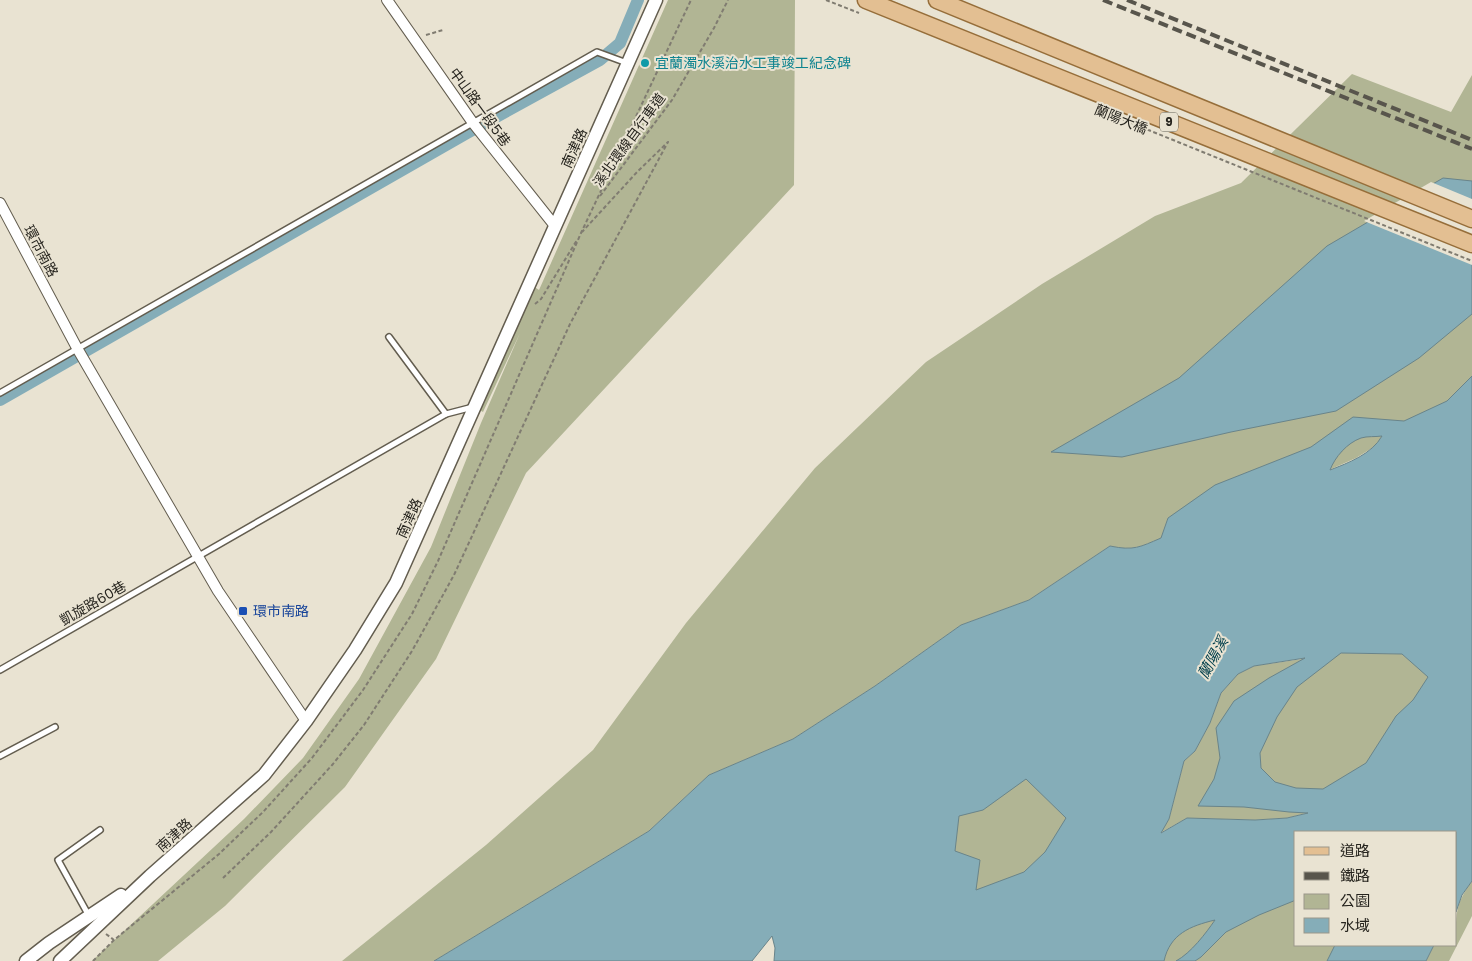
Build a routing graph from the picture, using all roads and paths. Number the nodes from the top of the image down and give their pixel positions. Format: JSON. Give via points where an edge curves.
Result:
{"nodes":[{"id":1,"x":388,"y":0,"type":"edge"},
{"id":2,"x":656,"y":0,"type":"edge"},
{"id":3,"x":691,"y":0,"type":"edge"},
{"id":4,"x":728,"y":0,"type":"edge"},
{"id":5,"x":826,"y":0,"type":"edge"},
{"id":6,"x":937,"y":0,"type":"edge"},
{"id":7,"x":864,"y":7,"type":"edge"},
{"id":8,"x":443,"y":30,"type":"dead end"},
{"id":9,"x":414,"y":39,"type":"junction"},
{"id":10,"x":628,"y":64,"type":"junction"},
{"id":11,"x":1094,"y":108,"type":"dead end"},
{"id":12,"x":474,"y":125,"type":"junction"},
{"id":13,"x":0,"y":203,"type":"edge"},
{"id":14,"x":1472,"y":219,"type":"edge"},
{"id":15,"x":555,"y":226,"type":"junction"},
{"id":16,"x":1472,"y":244,"type":"edge"},
{"id":17,"x":1472,"y":261,"type":"edge"},
{"id":18,"x":534,"y":305,"type":"dead end"},
{"id":19,"x":390,"y":337,"type":"dead end"},
{"id":20,"x":78,"y":350,"type":"junction"},
{"id":21,"x":0,"y":394,"type":"edge"},
{"id":22,"x":475,"y":406,"type":"junction"},
{"id":23,"x":446,"y":414,"type":"junction"},
{"id":24,"x":198,"y":557,"type":"junction"},
{"id":25,"x":0,"y":670,"type":"edge"},
{"id":26,"x":306,"y":721,"type":"junction"},
{"id":27,"x":56,"y":727,"type":"dead end"},
{"id":28,"x":0,"y":756,"type":"edge"},
{"id":29,"x":100,"y":830,"type":"dead end"},
{"id":30,"x":150,"y":876,"type":"junction"},
{"id":31,"x":223,"y":878,"type":"dead end"},
{"id":32,"x":90,"y":916,"type":"junction"},
{"id":33,"x":114,"y":940,"type":"dead end"},
{"id":34,"x":26,"y":961,"type":"edge"},
{"id":35,"x":60,"y":961,"type":"edge"},
{"id":36,"x":93,"y":961,"type":"edge"}],
"edges":[{"from":1,"to":9,"type":"street","name":"中山路一段5巷"},
{"from":2,"to":10,"type":"street","name":"南津路"},
{"from":3,"to":4,"type":"path","name":"溪北環線自行車道","via":[[596,202],[672,100]]},
{"from":5,"to":7,"type":"path"},
{"from":6,"to":14,"type":"main road","number":"9"},
{"from":7,"to":16,"type":"main road","name":"蘭陽大橋","number":"9"},
{"from":8,"to":9,"type":"path"},
{"from":9,"to":12,"type":"street","name":"中山路一段5巷"},
{"from":10,"to":12,"type":"lane","via":[[597,52]]},
{"from":10,"to":15,"type":"street","name":"南津路"},
{"from":11,"to":17,"type":"path","name":"蘭陽大橋"},
{"from":12,"to":15,"type":"street","name":"中山路一段5巷"},
{"from":12,"to":20,"type":"lane"},
{"from":13,"to":20,"type":"street","name":"環市南路"},
{"from":15,"to":22,"type":"street","name":"南津路"},
{"from":18,"to":31,"type":"path","via":[[541,299],[581,233],[668,142],[570,324],[454,575],[412,651],[333,764],[271,832]]},
{"from":19,"to":23,"type":"lane"},
{"from":20,"to":21,"type":"lane"},
{"from":20,"to":24,"type":"street","name":"環市南路"},
{"from":22,"to":23,"type":"lane","name":"凱旋路60巷"},
{"from":22,"to":26,"type":"street","name":"南津路","via":[[396,583]]},
{"from":23,"to":24,"type":"lane","name":"凱旋路60巷"},
{"from":24,"to":25,"type":"lane","name":"凱旋路60巷"},
{"from":24,"to":26,"type":"street","name":"環市南路"},
{"from":26,"to":30,"type":"street","name":"南津路","via":[[264,775]]},
{"from":27,"to":28,"type":"lane"},
{"from":29,"to":32,"type":"lane","via":[[58,860]]},
{"from":30,"to":32,"type":"street"},
{"from":30,"to":35,"type":"street","name":"南津路"},
{"from":32,"to":34,"type":"street"},
{"from":33,"to":36,"type":"path"}]}
